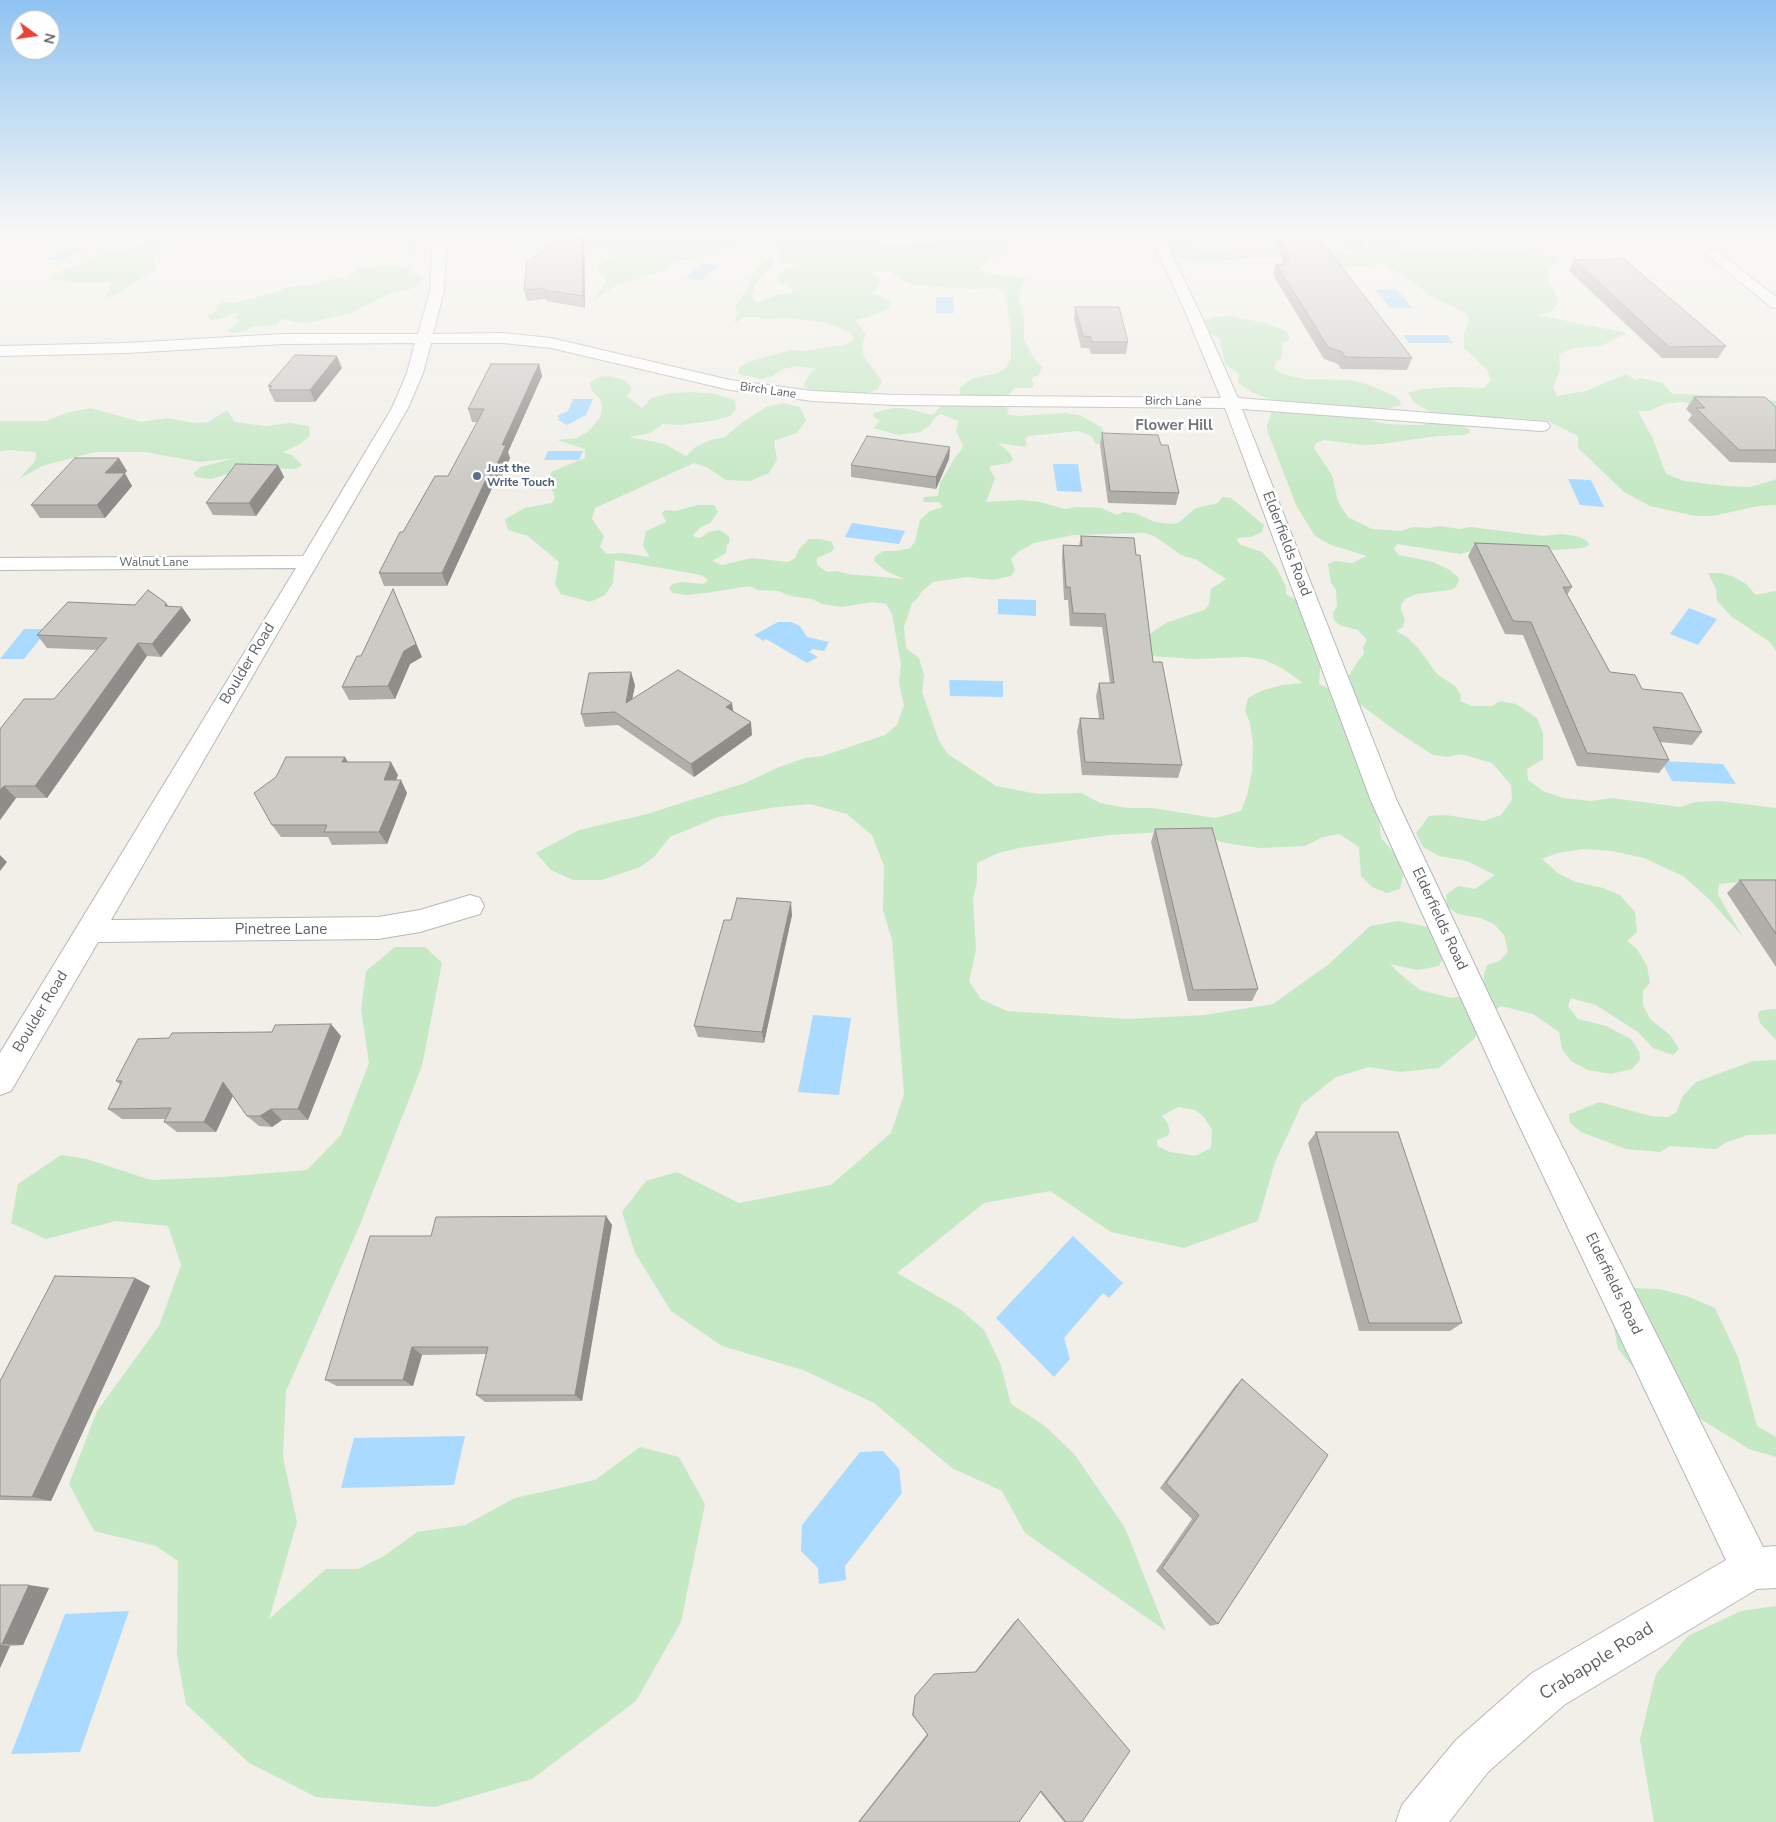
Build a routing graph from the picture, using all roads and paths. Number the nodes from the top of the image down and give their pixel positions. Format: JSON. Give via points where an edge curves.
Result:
{"nodes":[{"id":1,"x":430,"y":316,"type":"edge"},
{"id":2,"x":1195,"y":316,"type":"edge"},
{"id":3,"x":425,"y":337,"type":"junction"},
{"id":4,"x":0,"y":351,"type":"edge"},
{"id":5,"x":1231,"y":403,"type":"junction"},
{"id":6,"x":1541,"y":426,"type":"dead end"},
{"id":7,"x":309,"y":562,"type":"junction"},
{"id":8,"x":0,"y":564,"type":"edge"},
{"id":9,"x":470,"y":906,"type":"dead end"},
{"id":10,"x":90,"y":931,"type":"junction"},
{"id":11,"x":0,"y":1081,"type":"edge"},
{"id":12,"x":1764,"y":1568,"type":"edge"},
{"id":13,"x":1419,"y":1822,"type":"edge"}],
"edges":[{"from":1,"to":3,"type":"street","name":"Boulder Road"},
{"from":2,"to":5,"type":"street","name":"Elderfields Road"},
{"from":3,"to":4,"type":"street","name":"Birch Lane","via":[[282,339]]},
{"from":3,"to":5,"type":"street","name":"Birch Lane","via":[[526,340],[730,385],[813,396],[895,400]]},
{"from":3,"to":7,"type":"street","name":"Boulder Road","via":[[415,373],[400,408]]},
{"from":5,"to":6,"type":"street","name":"Birch Lane"},
{"from":5,"to":12,"type":"street","name":"Elderfields Road","via":[[1384,801],[1522,1098]]},
{"from":7,"to":8,"type":"street","name":"Walnut Lane"},
{"from":7,"to":10,"type":"street","name":"Boulder Road"},
{"from":9,"to":10,"type":"street","name":"Pinetree Lane","via":[[420,921],[378,928]]},
{"from":10,"to":11,"type":"street","name":"Boulder Road"},
{"from":12,"to":13,"type":"street","name":"Crabapple Road","via":[[1548,1689],[1472,1756]]}]}
